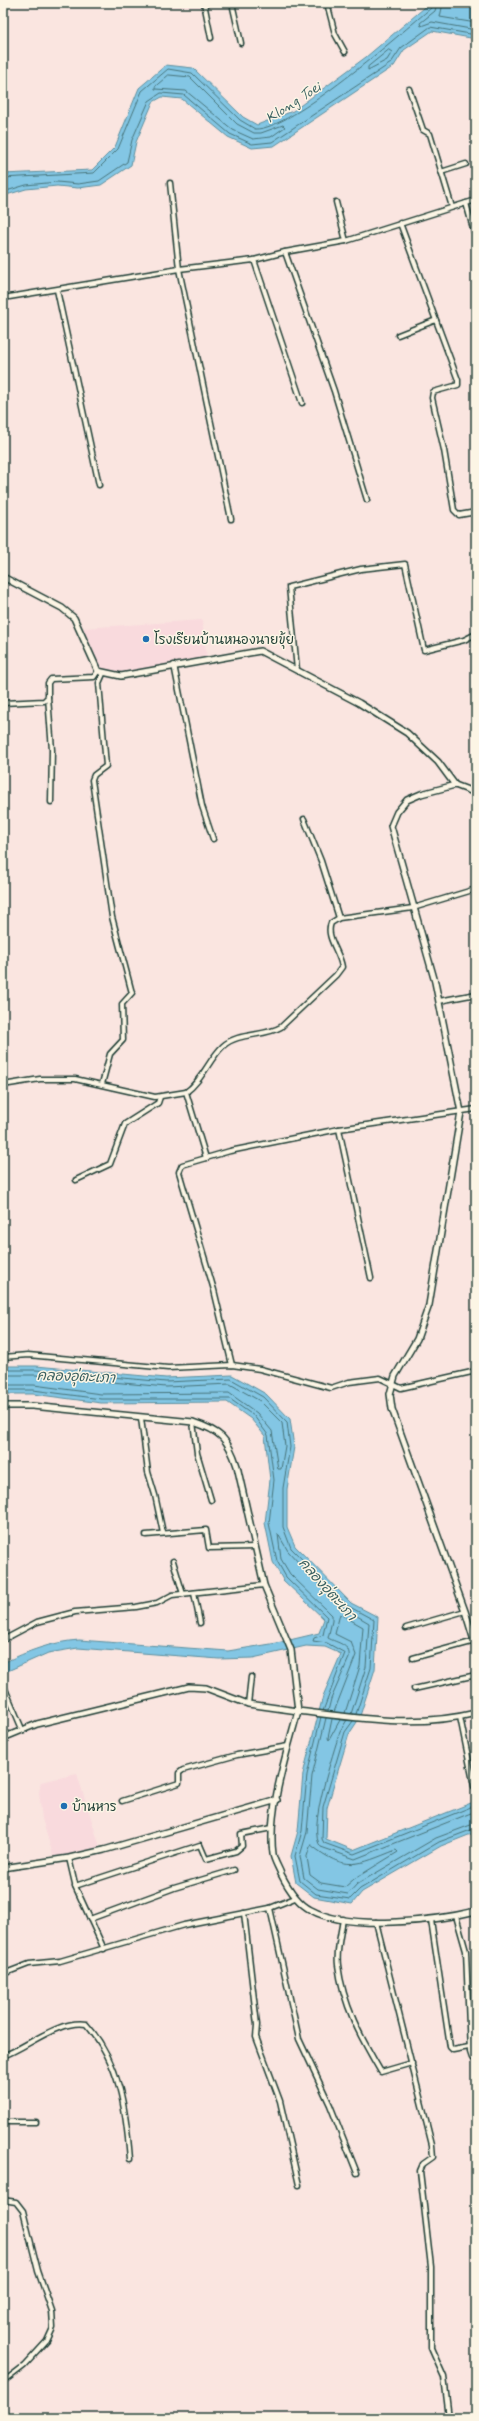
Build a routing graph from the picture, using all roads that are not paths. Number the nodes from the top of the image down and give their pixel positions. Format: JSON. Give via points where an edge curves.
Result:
{"nodes":[{"id":1,"x":204,"y":3,"type":"edge"},
{"id":2,"x":232,"y":3,"type":"edge"},
{"id":3,"x":327,"y":3,"type":"edge"},
{"id":4,"x":211,"y":38,"type":"dead end"},
{"id":5,"x":241,"y":43,"type":"dead end"},
{"id":6,"x":345,"y":52,"type":"dead end"},
{"id":7,"x":409,"y":89,"type":"dead end"},
{"id":8,"x":466,"y":164,"type":"dead end"},
{"id":9,"x":441,"y":172,"type":"junction"},
{"id":10,"x":170,"y":183,"type":"dead end"},
{"id":11,"x":476,"y":200,"type":"edge"},
{"id":12,"x":336,"y":202,"type":"dead end"},
{"id":13,"x":466,"y":203,"type":"junction"},
{"id":14,"x":452,"y":207,"type":"junction"},
{"id":15,"x":400,"y":223,"type":"junction"},
{"id":16,"x":476,"y":239,"type":"edge"},
{"id":17,"x":346,"y":241,"type":"junction"},
{"id":18,"x":285,"y":252,"type":"junction"},
{"id":19,"x":254,"y":260,"type":"junction"},
{"id":20,"x":179,"y":269,"type":"junction"},
{"id":21,"x":57,"y":290,"type":"junction"},
{"id":22,"x":3,"y":298,"type":"edge"},
{"id":23,"x":436,"y":320,"type":"junction"},
{"id":24,"x":398,"y":335,"type":"dead end"},
{"id":25,"x":302,"y":403,"type":"dead end"},
{"id":26,"x":99,"y":485,"type":"dead end"},
{"id":27,"x":367,"y":500,"type":"dead end"},
{"id":28,"x":476,"y":512,"type":"edge"},
{"id":29,"x":231,"y":519,"type":"dead end"},
{"id":30,"x":3,"y":577,"type":"edge"},
{"id":31,"x":476,"y":634,"type":"edge"},
{"id":32,"x":174,"y":665,"type":"junction"},
{"id":33,"x":297,"y":670,"type":"junction"},
{"id":34,"x":100,"y":673,"type":"junction"},
{"id":35,"x":48,"y":697,"type":"junction"},
{"id":36,"x":3,"y":703,"type":"edge"},
{"id":37,"x":455,"y":785,"type":"junction"},
{"id":38,"x":476,"y":794,"type":"edge"},
{"id":39,"x":51,"y":802,"type":"dead end"},
{"id":40,"x":304,"y":819,"type":"dead end"},
{"id":41,"x":214,"y":839,"type":"dead end"},
{"id":42,"x":476,"y":890,"type":"edge"},
{"id":43,"x":413,"y":908,"type":"junction"},
{"id":44,"x":339,"y":918,"type":"junction"},
{"id":45,"x":476,"y":994,"type":"edge"},
{"id":46,"x":439,"y":1001,"type":"junction"},
{"id":47,"x":102,"y":1084,"type":"junction"},
{"id":48,"x":3,"y":1085,"type":"edge"},
{"id":49,"x":186,"y":1092,"type":"junction"},
{"id":50,"x":160,"y":1097,"type":"junction"},
{"id":51,"x":476,"y":1109,"type":"edge"},
{"id":52,"x":461,"y":1112,"type":"junction"},
{"id":53,"x":339,"y":1129,"type":"junction"},
{"id":54,"x":206,"y":1158,"type":"junction"},
{"id":55,"x":76,"y":1180,"type":"dead end"},
{"id":56,"x":371,"y":1278,"type":"dead end"},
{"id":57,"x":3,"y":1357,"type":"edge"},
{"id":58,"x":232,"y":1365,"type":"junction"},
{"id":59,"x":476,"y":1371,"type":"edge"},
{"id":60,"x":393,"y":1385,"type":"junction"},
{"id":61,"x":3,"y":1406,"type":"edge"},
{"id":62,"x":141,"y":1418,"type":"junction"},
{"id":63,"x":193,"y":1422,"type":"junction"},
{"id":64,"x":211,"y":1500,"type":"dead end"},
{"id":65,"x":163,"y":1533,"type":"junction"},
{"id":66,"x":146,"y":1535,"type":"dead end"},
{"id":67,"x":255,"y":1547,"type":"junction"},
{"id":68,"x":173,"y":1561,"type":"dead end"},
{"id":69,"x":264,"y":1586,"type":"junction"},
{"id":70,"x":194,"y":1593,"type":"junction"},
{"id":71,"x":184,"y":1594,"type":"junction"},
{"id":72,"x":465,"y":1611,"type":"junction"},
{"id":73,"x":200,"y":1622,"type":"dead end"},
{"id":74,"x":406,"y":1628,"type":"dead end"},
{"id":75,"x":3,"y":1640,"type":"edge"},
{"id":76,"x":475,"y":1644,"type":"edge"},
{"id":77,"x":413,"y":1658,"type":"dead end"},
{"id":78,"x":476,"y":1675,"type":"edge"},
{"id":79,"x":251,"y":1677,"type":"dead end"},
{"id":80,"x":3,"y":1684,"type":"edge"},
{"id":81,"x":414,"y":1689,"type":"dead end"},
{"id":82,"x":248,"y":1704,"type":"junction"},
{"id":83,"x":298,"y":1712,"type":"junction"},
{"id":84,"x":476,"y":1713,"type":"edge"},
{"id":85,"x":460,"y":1717,"type":"junction"},
{"id":86,"x":22,"y":1729,"type":"junction"},
{"id":87,"x":3,"y":1738,"type":"edge"},
{"id":88,"x":288,"y":1746,"type":"junction"},
{"id":89,"x":474,"y":1786,"type":"dead end"},
{"id":90,"x":277,"y":1800,"type":"junction"},
{"id":91,"x":122,"y":1801,"type":"dead end"},
{"id":92,"x":272,"y":1828,"type":"junction"},
{"id":93,"x":69,"y":1858,"type":"junction"},
{"id":94,"x":3,"y":1868,"type":"edge"},
{"id":95,"x":234,"y":1870,"type":"dead end"},
{"id":96,"x":75,"y":1886,"type":"junction"},
{"id":97,"x":295,"y":1898,"type":"junction"},
{"id":98,"x":270,"y":1908,"type":"junction"},
{"id":99,"x":476,"y":1911,"type":"edge"},
{"id":100,"x":244,"y":1913,"type":"junction"},
{"id":101,"x":456,"y":1916,"type":"junction"},
{"id":102,"x":90,"y":1919,"type":"junction"},
{"id":103,"x":342,"y":1919,"type":"junction"},
{"id":104,"x":431,"y":1920,"type":"junction"},
{"id":105,"x":376,"y":1922,"type":"junction"},
{"id":106,"x":104,"y":1949,"type":"junction"},
{"id":107,"x":3,"y":1974,"type":"edge"},
{"id":108,"x":469,"y":2047,"type":"junction"},
{"id":109,"x":3,"y":2056,"type":"edge"},
{"id":110,"x":476,"y":2058,"type":"edge"},
{"id":111,"x":412,"y":2063,"type":"junction"},
{"id":112,"x":3,"y":2122,"type":"edge"},
{"id":113,"x":36,"y":2122,"type":"dead end"},
{"id":114,"x":130,"y":2159,"type":"dead end"},
{"id":115,"x":358,"y":2173,"type":"dead end"},
{"id":116,"x":299,"y":2185,"type":"dead end"},
{"id":117,"x":3,"y":2200,"type":"edge"},
{"id":118,"x":3,"y":2382,"type":"edge"},
{"id":119,"x":449,"y":2418,"type":"edge"}],
"edges":[{"from":1,"to":4,"type":"street"},
{"from":2,"to":5,"type":"street"},
{"from":3,"to":6,"type":"street","via":[[335,34]]},
{"from":7,"to":9,"type":"street","via":[[423,130],[430,134]]},
{"from":8,"to":9,"type":"street"},
{"from":9,"to":14,"type":"street"},
{"from":10,"to":20,"type":"street"},
{"from":11,"to":13,"type":"street"},
{"from":12,"to":17,"type":"street"},
{"from":13,"to":14,"type":"street"},
{"from":13,"to":16,"type":"street"},
{"from":14,"to":15,"type":"street"},
{"from":15,"to":17,"type":"street"},
{"from":15,"to":23,"type":"street"},
{"from":17,"to":18,"type":"street"},
{"from":18,"to":19,"type":"street"},
{"from":18,"to":27,"type":"street","via":[[334,391]]},
{"from":19,"to":20,"type":"street"},
{"from":19,"to":25,"type":"street"},
{"from":20,"to":21,"type":"street"},
{"from":20,"to":29,"type":"street"},
{"from":21,"to":22,"type":"street"},
{"from":21,"to":26,"type":"street"},
{"from":23,"to":24,"type":"street"},
{"from":23,"to":28,"type":"street","via":[[458,380],[458,385],[454,387],[433,392],[432,398],[454,510],[459,515]]},
{"from":30,"to":34,"type":"street","via":[[62,608],[74,618]]},
{"from":31,"to":33,"type":"street","via":[[464,640],[424,650],[405,564],[361,569],[289,587]]},
{"from":32,"to":33,"type":"street","via":[[260,651]]},
{"from":32,"to":34,"type":"street","via":[[121,676]]},
{"from":32,"to":41,"type":"street","via":[[202,806]]},
{"from":33,"to":37,"type":"street","via":[[359,703],[407,733],[438,762]]},
{"from":34,"to":35,"type":"street","via":[[94,677],[51,679],[48,684]]},
{"from":34,"to":47,"type":"street","via":[[106,766],[94,775],[92,780],[112,917],[132,993],[122,1004],[123,1040],[110,1054]]},
{"from":35,"to":36,"type":"street","via":[[44,701]]},
{"from":35,"to":39,"type":"street","via":[[52,750]]},
{"from":37,"to":38,"type":"street"},
{"from":37,"to":43,"type":"street","via":[[407,800],[396,812],[391,826]]},
{"from":40,"to":44,"type":"street"},
{"from":42,"to":43,"type":"street"},
{"from":43,"to":44,"type":"street"},
{"from":43,"to":46,"type":"street"},
{"from":44,"to":49,"type":"street","via":[[329,926],[331,938],[341,958],[342,967],[336,975],[282,1027],[236,1039],[224,1045]]},
{"from":45,"to":46,"type":"street"},
{"from":46,"to":52,"type":"street"},
{"from":47,"to":48,"type":"street","via":[[75,1079],[40,1079]]},
{"from":47,"to":50,"type":"street"},
{"from":49,"to":50,"type":"street"},
{"from":49,"to":54,"type":"street"},
{"from":50,"to":55,"type":"street","via":[[158,1103],[125,1124],[110,1164]]},
{"from":51,"to":52,"type":"street"},
{"from":52,"to":53,"type":"street"},
{"from":52,"to":60,"type":"street","via":[[429,1305],[417,1339],[395,1376]]},
{"from":53,"to":54,"type":"street"},
{"from":53,"to":56,"type":"street"},
{"from":54,"to":58,"type":"street","via":[[182,1165],[179,1172],[214,1290]]},
{"from":57,"to":58,"type":"street","via":[[28,1355],[168,1368]]},
{"from":58,"to":60,"type":"street","via":[[260,1369],[331,1388],[349,1382],[380,1378]]},
{"from":59,"to":60,"type":"street","via":[[401,1388]]},
{"from":60,"to":72,"type":"street","via":[[390,1394],[392,1409]]},
{"from":61,"to":62,"type":"street","via":[[32,1406]]},
{"from":62,"to":63,"type":"street"},
{"from":62,"to":65,"type":"street","via":[[148,1472]]},
{"from":63,"to":64,"type":"street","via":[[198,1453]]},
{"from":63,"to":67,"type":"street","via":[[212,1428],[222,1435],[231,1448]]},
{"from":65,"to":66,"type":"street"},
{"from":65,"to":67,"type":"street","via":[[206,1530],[209,1548]]},
{"from":67,"to":69,"type":"street"},
{"from":68,"to":71,"type":"street"},
{"from":69,"to":70,"type":"street"},
{"from":69,"to":83,"type":"street","via":[[291,1650]]},
{"from":70,"to":71,"type":"street"},
{"from":70,"to":73,"type":"street"},
{"from":71,"to":75,"type":"street","via":[[136,1607],[75,1612],[37,1622]]},
{"from":72,"to":74,"type":"street"},
{"from":72,"to":76,"type":"street"},
{"from":76,"to":77,"type":"street"},
{"from":78,"to":81,"type":"street"},
{"from":79,"to":82,"type":"street"},
{"from":80,"to":86,"type":"street"},
{"from":82,"to":83,"type":"street"},
{"from":82,"to":86,"type":"street","via":[[206,1688],[189,1687],[113,1704]]},
{"from":83,"to":85,"type":"street","via":[[359,1719],[428,1722]]},
{"from":83,"to":88,"type":"street"},
{"from":84,"to":85,"type":"street"},
{"from":85,"to":89,"type":"street"},
{"from":86,"to":87,"type":"street"},
{"from":88,"to":90,"type":"street"},
{"from":88,"to":91,"type":"street","via":[[237,1755],[183,1770],[179,1773],[179,1783]]},
{"from":90,"to":92,"type":"street"},
{"from":90,"to":93,"type":"street"},
{"from":92,"to":96,"type":"street","via":[[241,1834],[242,1846],[236,1851],[206,1859],[200,1845]]},
{"from":92,"to":97,"type":"street","via":[[273,1856]]},
{"from":93,"to":94,"type":"street"},
{"from":93,"to":96,"type":"street"},
{"from":95,"to":102,"type":"street","via":[[174,1888]]},
{"from":96,"to":102,"type":"street"},
{"from":97,"to":98,"type":"street"},
{"from":97,"to":103,"type":"street","via":[[312,1911]]},
{"from":98,"to":100,"type":"street"},
{"from":98,"to":115,"type":"street","via":[[299,2039]]},
{"from":99,"to":101,"type":"street"},
{"from":100,"to":106,"type":"street","via":[[184,1925]]},
{"from":100,"to":116,"type":"street","via":[[257,2025],[256,2037],[280,2101]]},
{"from":101,"to":104,"type":"street"},
{"from":101,"to":108,"type":"street","via":[[466,1951]]},
{"from":102,"to":106,"type":"street"},
{"from":103,"to":105,"type":"street"},
{"from":103,"to":111,"type":"street","via":[[337,1964],[349,2013],[359,2034],[381,2072]]},
{"from":104,"to":105,"type":"street"},
{"from":104,"to":108,"type":"street","via":[[450,2047],[452,2050]]},
{"from":105,"to":111,"type":"street"},
{"from":106,"to":107,"type":"street","via":[[60,1961],[29,1964]]},
{"from":108,"to":110,"type":"street","via":[[471,2056]]},
{"from":109,"to":114,"type":"street","via":[[20,2050],[58,2029],[77,2023],[86,2024],[116,2071],[126,2114]]},
{"from":111,"to":119,"type":"street","via":[[432,2145],[432,2157],[423,2164],[420,2171],[431,2267],[431,2348],[444,2378]]},
{"from":112,"to":113,"type":"street"},
{"from":117,"to":118,"type":"street","via":[[16,2202],[23,2211],[38,2271],[52,2311],[53,2328],[47,2340],[24,2366]]}]}
